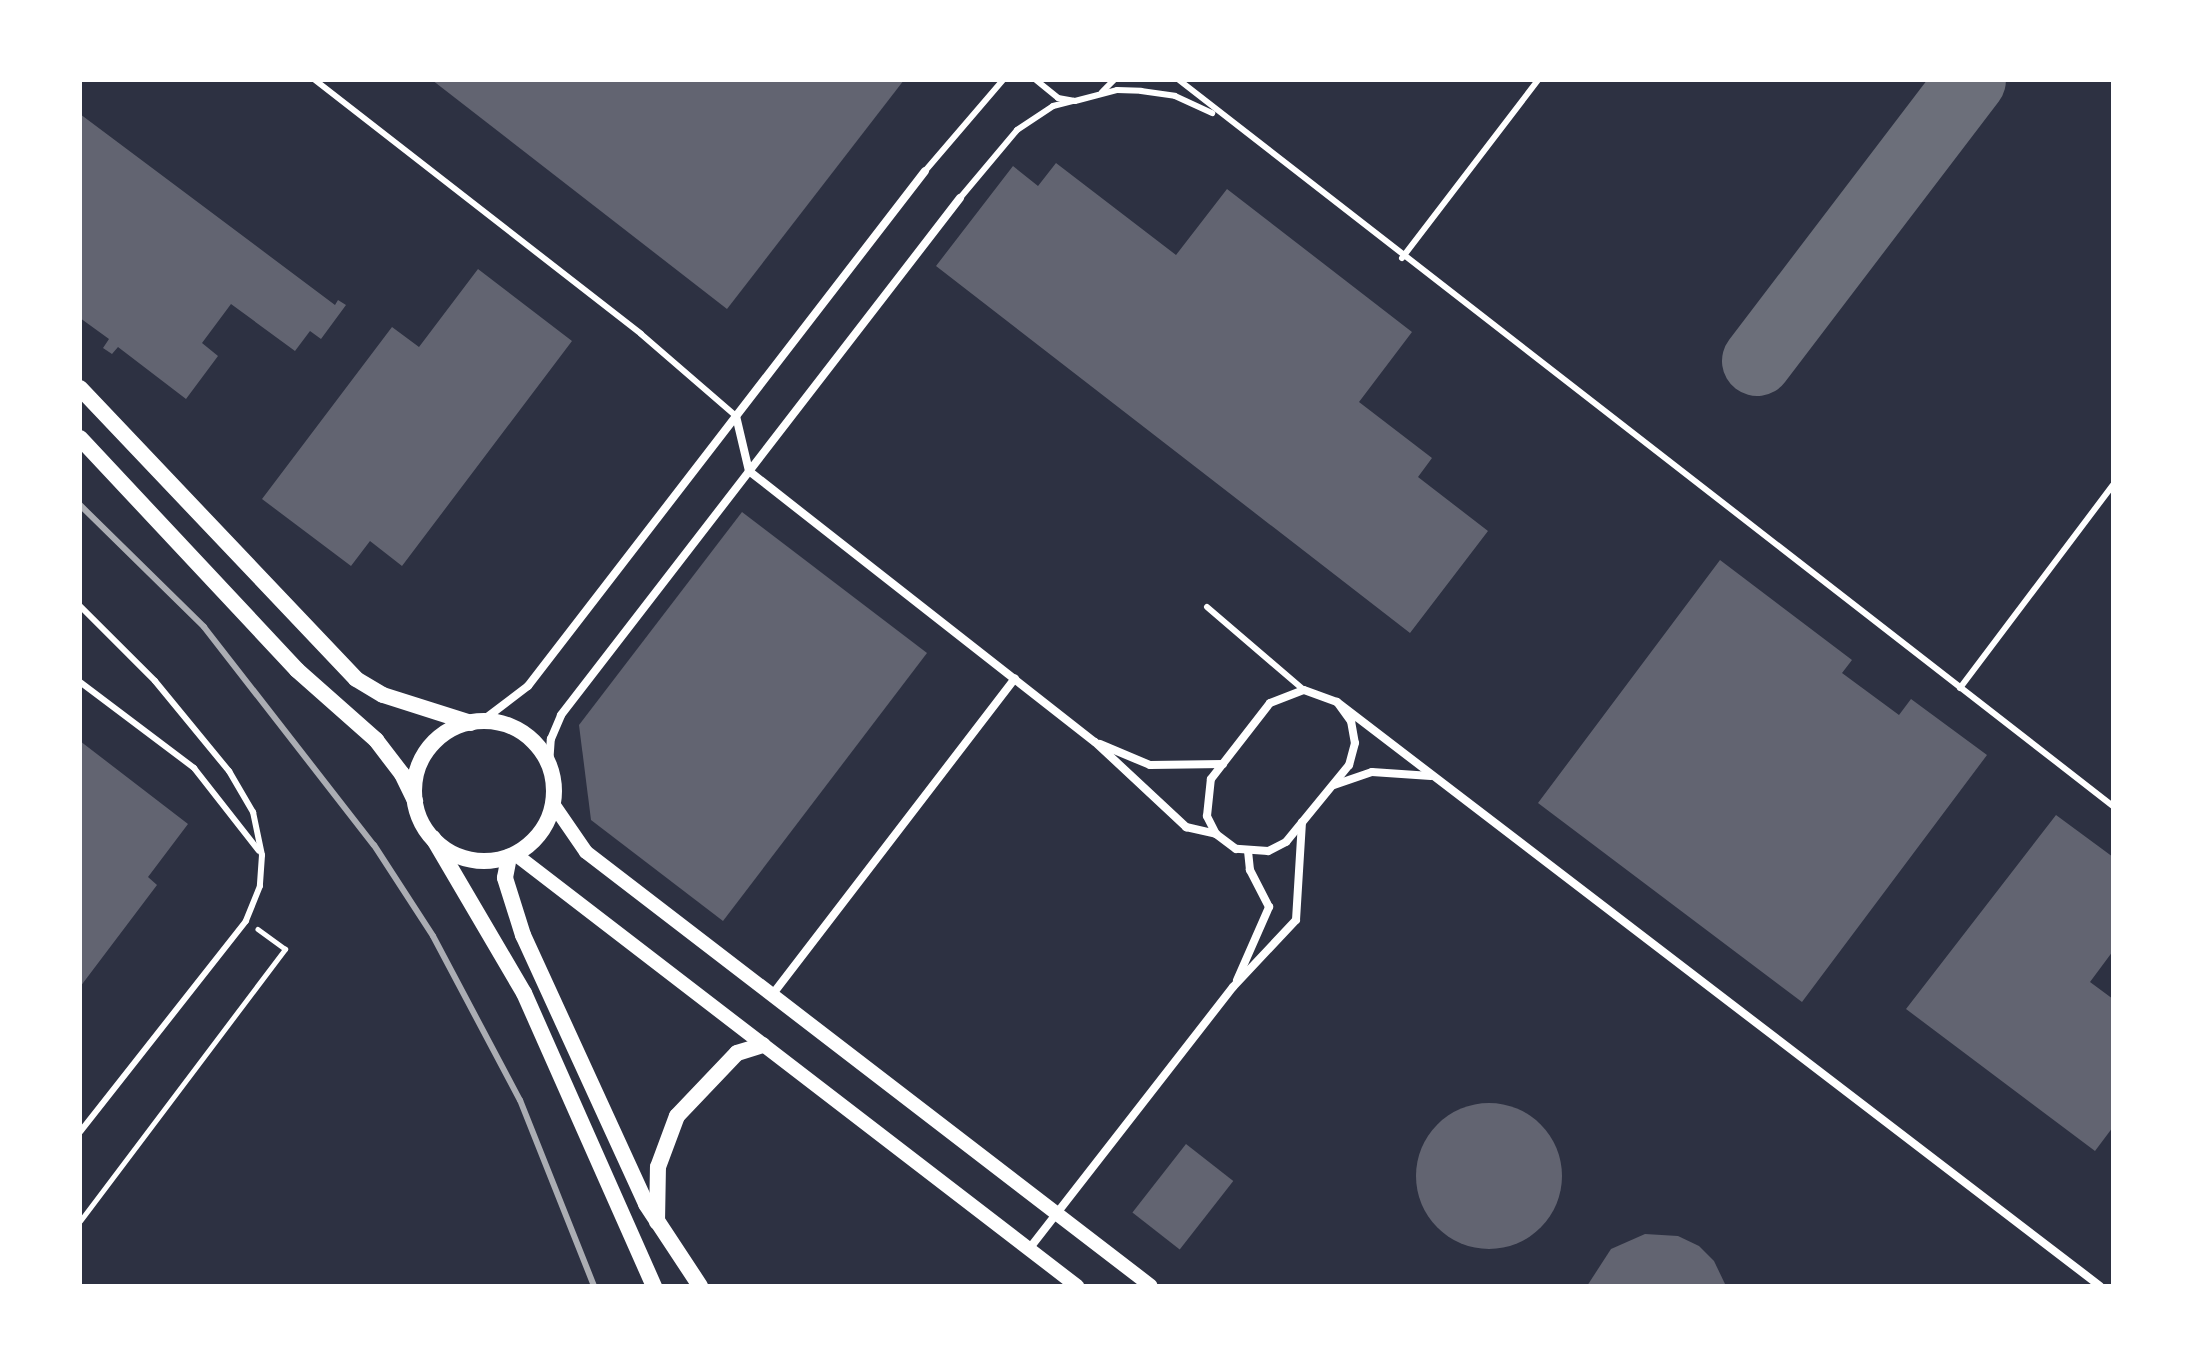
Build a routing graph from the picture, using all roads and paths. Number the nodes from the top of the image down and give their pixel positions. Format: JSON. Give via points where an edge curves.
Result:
{"nodes":[{"id":1,"x":315,"y":80,"type":"edge"},
{"id":2,"x":1003,"y":80,"type":"edge"},
{"id":3,"x":1036,"y":80,"type":"edge"},
{"id":4,"x":1114,"y":80,"type":"edge"},
{"id":5,"x":1179,"y":80,"type":"edge"},
{"id":6,"x":1538,"y":80,"type":"edge"},
{"id":7,"x":1096,"y":96,"type":"junction"},
{"id":8,"x":1075,"y":101,"type":"junction"},
{"id":9,"x":1219,"y":116,"type":"junction"},
{"id":10,"x":925,"y":171,"type":"joint"},
{"id":11,"x":960,"y":198,"type":"joint"},
{"id":12,"x":1402,"y":258,"type":"junction"},
{"id":13,"x":80,"y":388,"type":"edge"},
{"id":14,"x":736,"y":416,"type":"junction"},
{"id":15,"x":80,"y":438,"type":"edge"},
{"id":16,"x":749,"y":471,"type":"junction"},
{"id":17,"x":2113,"y":485,"type":"edge"},
{"id":18,"x":80,"y":606,"type":"edge"},
{"id":19,"x":1207,"y":607,"type":"dead end"},
{"id":20,"x":1015,"y":678,"type":"junction"},
{"id":21,"x":80,"y":682,"type":"edge"},
{"id":22,"x":1960,"y":688,"type":"junction"},
{"id":23,"x":1304,"y":690,"type":"junction"},
{"id":24,"x":1337,"y":702,"type":"junction"},
{"id":25,"x":477,"y":722,"type":"junction"},
{"id":26,"x":1095,"y":742,"type":"junction"},
{"id":27,"x":1223,"y":764,"type":"junction"},
{"id":28,"x":549,"y":765,"type":"junction"},
{"id":29,"x":1431,"y":776,"type":"junction"},
{"id":30,"x":1333,"y":785,"type":"junction"},
{"id":31,"x":415,"y":801,"type":"junction"},
{"id":32,"x":553,"y":804,"type":"junction"},
{"id":33,"x":2113,"y":806,"type":"edge"},
{"id":34,"x":1302,"y":822,"type":"junction"},
{"id":35,"x":1216,"y":834,"type":"junction"},
{"id":36,"x":433,"y":838,"type":"junction"},
{"id":37,"x":1248,"y":852,"type":"junction"},
{"id":38,"x":262,"y":855,"type":"junction"},
{"id":39,"x":512,"y":855,"type":"junction"},
{"id":40,"x":246,"y":921,"type":"junction"},
{"id":41,"x":1233,"y":987,"type":"junction"},
{"id":42,"x":771,"y":995,"type":"junction"},
{"id":43,"x":763,"y":1045,"type":"junction"},
{"id":44,"x":80,"y":1132,"type":"edge"},
{"id":45,"x":1055,"y":1212,"type":"junction"},
{"id":46,"x":80,"y":1221,"type":"edge"},
{"id":47,"x":657,"y":1224,"type":"junction"},
{"id":48,"x":1029,"y":1249,"type":"junction"},
{"id":49,"x":654,"y":1286,"type":"edge"},
{"id":50,"x":700,"y":1286,"type":"edge"},
{"id":51,"x":1077,"y":1286,"type":"edge"},
{"id":52,"x":1151,"y":1286,"type":"edge"},
{"id":53,"x":2100,"y":1286,"type":"edge"}],
"edges":[{"from":1,"to":14,"type":"lane","via":[[641,334]]},
{"from":2,"to":10,"type":"lane"},
{"from":3,"to":8,"type":"lane","via":[[1058,98]]},
{"from":4,"to":7,"type":"lane"},
{"from":5,"to":9,"type":"lane"},
{"from":6,"to":12,"type":"lane"},
{"from":7,"to":8,"type":"lane"},
{"from":7,"to":9,"type":"lane","via":[[1117,90],[1175,96]]},
{"from":8,"to":11,"type":"lane","via":[[1053,106],[1017,130]]},
{"from":9,"to":12,"type":"lane"},
{"from":10,"to":14,"type":"street"},
{"from":11,"to":16,"type":"street"},
{"from":12,"to":22,"type":"lane"},
{"from":13,"to":25,"type":"main road","via":[[356,679],[383,695]]},
{"from":14,"to":16,"type":"street"},
{"from":14,"to":25,"type":"street","via":[[528,686]]},
{"from":15,"to":31,"type":"main road","via":[[297,670],[376,740]]},
{"from":16,"to":20,"type":"street"},
{"from":16,"to":28,"type":"street","via":[[561,715],[551,739]]},
{"from":17,"to":22,"type":"lane"},
{"from":18,"to":38,"type":"lane","via":[[155,681],[229,771],[253,812]]},
{"from":19,"to":23,"type":"lane"},
{"from":20,"to":26,"type":"street"},
{"from":20,"to":42,"type":"street"},
{"from":21,"to":38,"type":"lane","via":[[194,768]]},
{"from":22,"to":33,"type":"lane"},
{"from":23,"to":24,"type":"street"},
{"from":23,"to":27,"type":"street","via":[[1270,703]]},
{"from":24,"to":29,"type":"street"},
{"from":24,"to":30,"type":"street","via":[[1351,721],[1355,743],[1349,765]]},
{"from":25,"to":28,"type":"main road","via":[[522,733]]},
{"from":25,"to":31,"type":"main road","via":[[447,732],[426,753],[416,775]]},
{"from":26,"to":27,"type":"street","via":[[1150,765]]},
{"from":26,"to":35,"type":"street","via":[[1186,827]]},
{"from":27,"to":35,"type":"street","via":[[1206,798]]},
{"from":28,"to":32,"type":"main road"},
{"from":29,"to":30,"type":"street","via":[[1372,772]]},
{"from":29,"to":53,"type":"street"},
{"from":30,"to":34,"type":"street"},
{"from":31,"to":36,"type":"main road"},
{"from":32,"to":39,"type":"main road","via":[[536,838]]},
{"from":32,"to":42,"type":"street","via":[[586,852]]},
{"from":34,"to":37,"type":"street","via":[[1286,842],[1268,851]]},
{"from":34,"to":41,"type":"street","via":[[1296,920]]},
{"from":35,"to":37,"type":"street"},
{"from":36,"to":39,"type":"main road","via":[[472,860]]},
{"from":36,"to":49,"type":"main road","via":[[524,993]]},
{"from":37,"to":41,"type":"street","via":[[1250,870],[1269,907]]},
{"from":38,"to":40,"type":"lane","via":[[260,886]]},
{"from":39,"to":43,"type":"street"},
{"from":39,"to":47,"type":"main road","via":[[505,878],[523,935]]},
{"from":40,"to":44,"type":"lane"},
{"from":40,"to":46,"type":"path","via":[[285,949]]},
{"from":41,"to":45,"type":"street"},
{"from":42,"to":45,"type":"street"},
{"from":43,"to":47,"type":"main road","via":[[737,1053],[677,1116],[658,1167]]},
{"from":43,"to":48,"type":"street"},
{"from":45,"to":48,"type":"street"},
{"from":45,"to":52,"type":"street"},
{"from":47,"to":50,"type":"main road"},
{"from":48,"to":51,"type":"street"}]}
